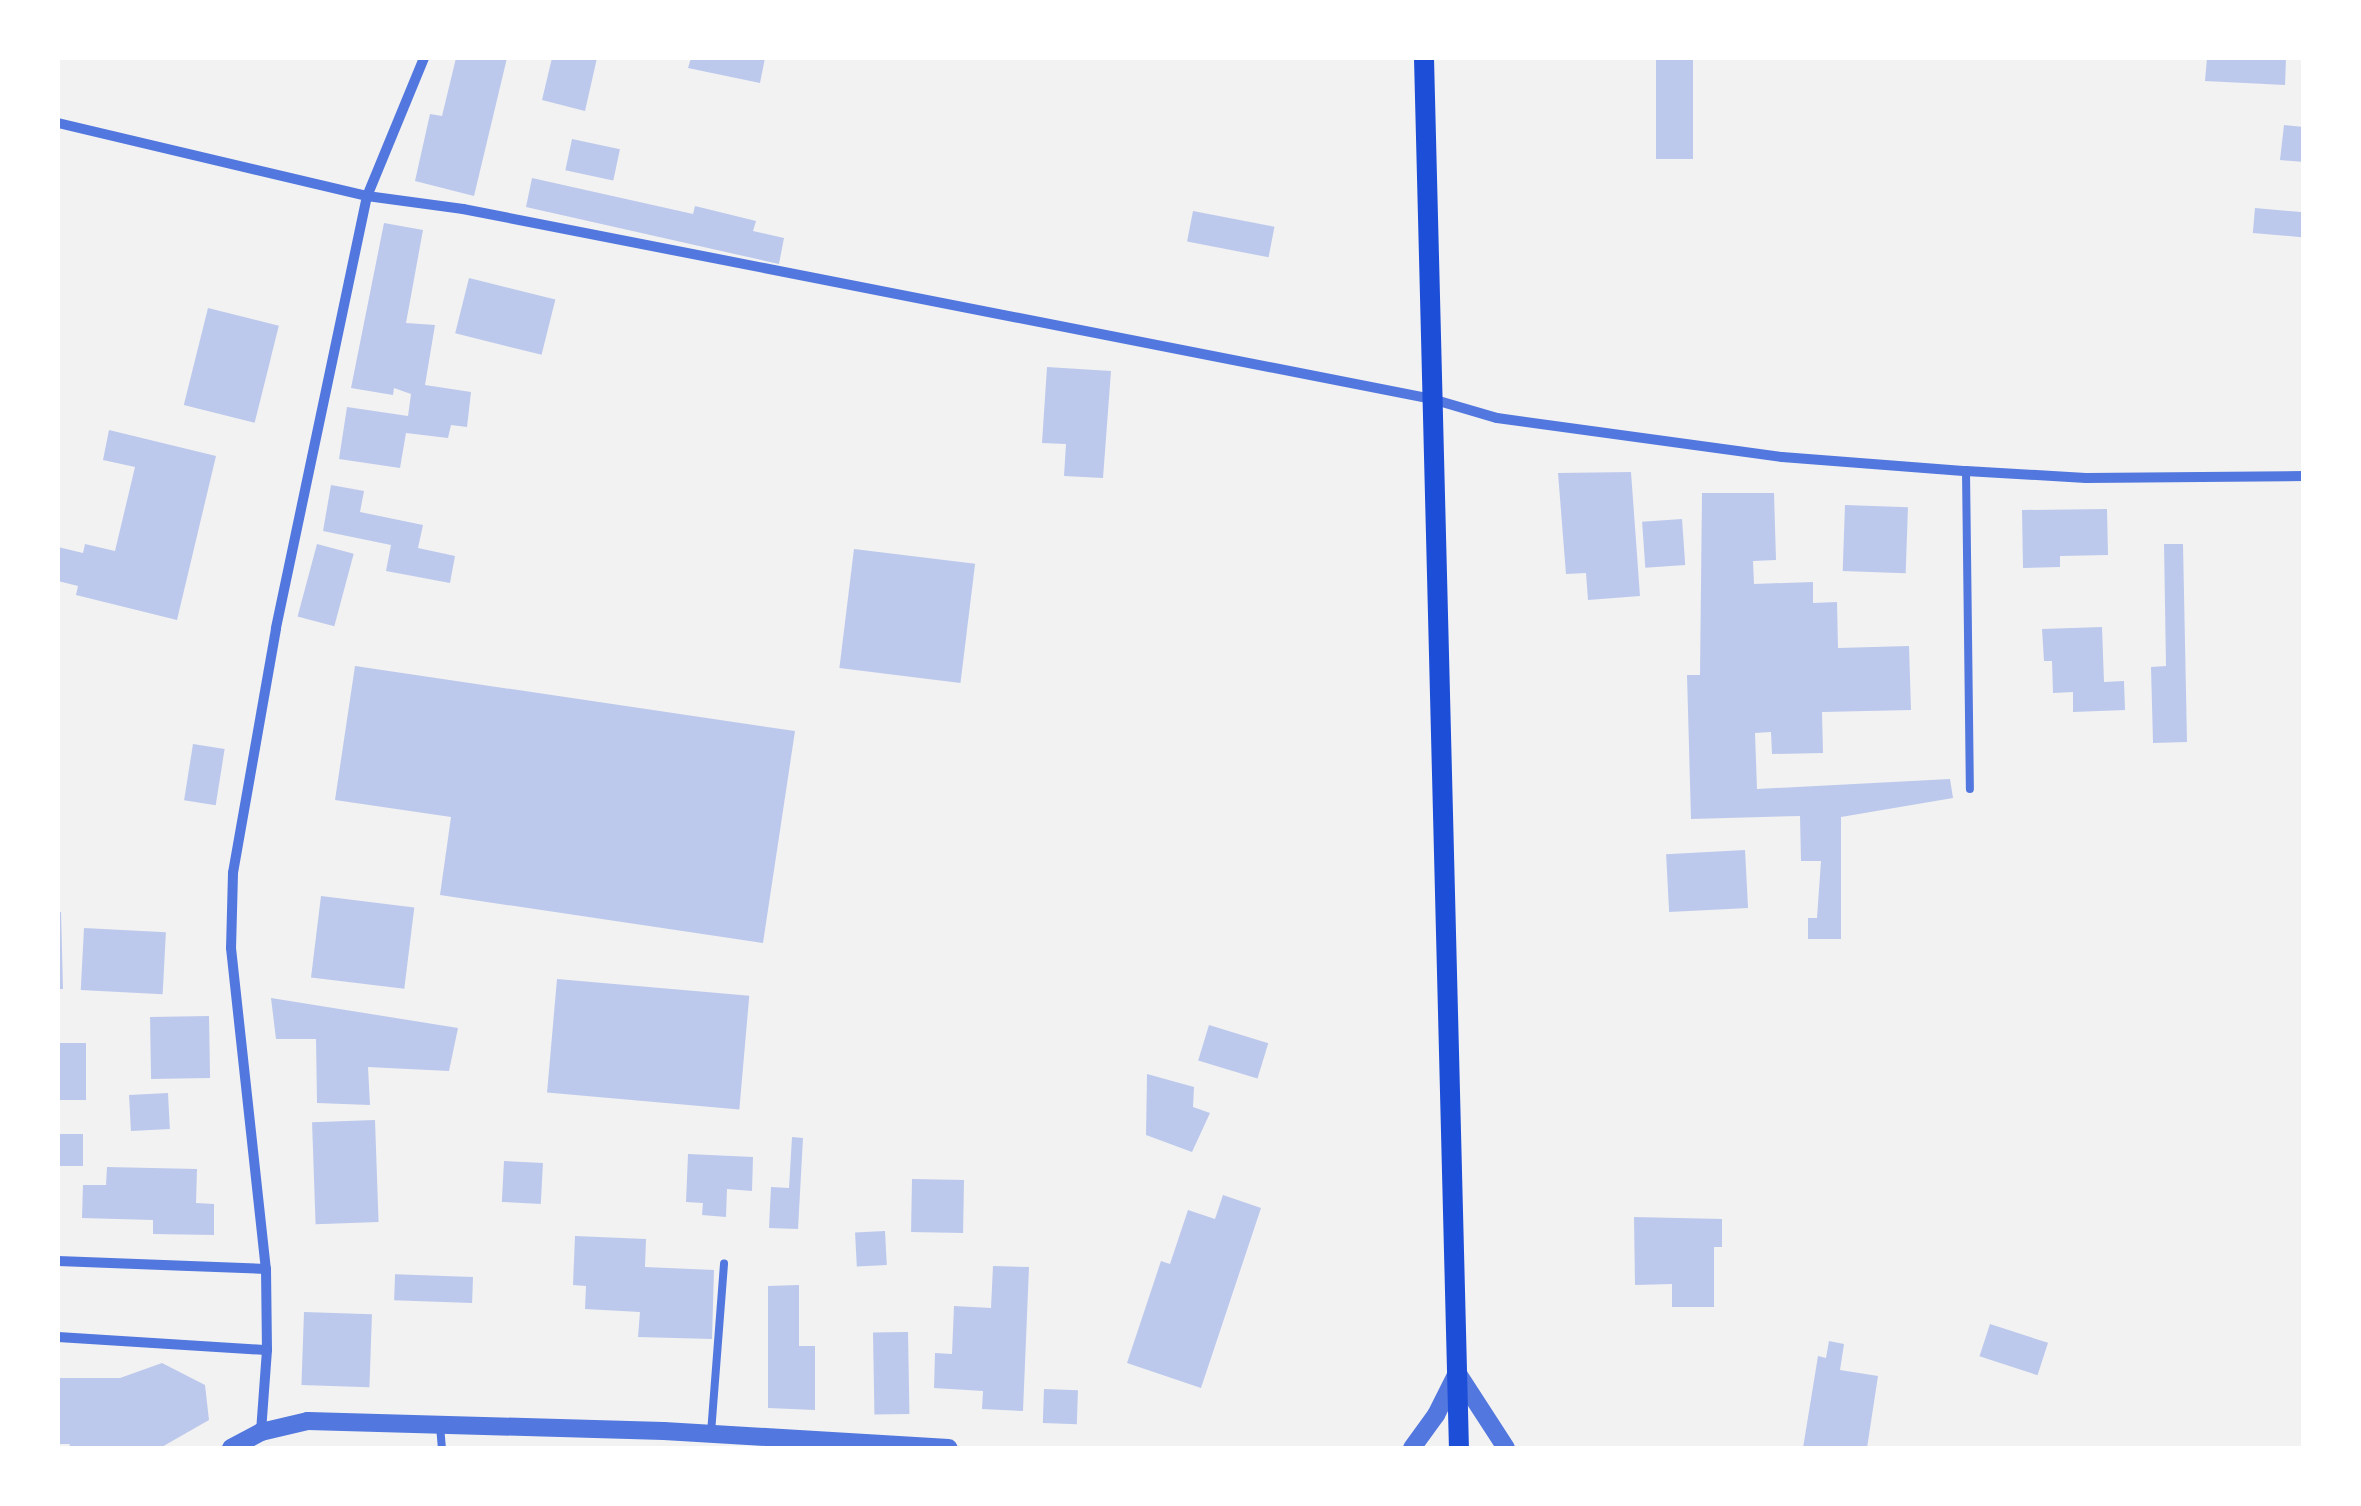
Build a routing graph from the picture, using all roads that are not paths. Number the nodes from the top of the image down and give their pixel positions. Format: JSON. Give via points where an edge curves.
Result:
{"nodes":[{"id":1,"x":424,"y":58,"type":"edge"},
{"id":2,"x":1424,"y":58,"type":"edge"},
{"id":3,"x":58,"y":123,"type":"edge"},
{"id":4,"x":367,"y":196,"type":"junction"},
{"id":5,"x":1432,"y":399,"type":"junction"},
{"id":6,"x":1966,"y":471,"type":"junction"},
{"id":7,"x":2304,"y":476,"type":"edge"},
{"id":8,"x":1970,"y":788,"type":"dead end"},
{"id":9,"x":58,"y":1261,"type":"edge"},
{"id":10,"x":724,"y":1264,"type":"dead end"},
{"id":11,"x":266,"y":1270,"type":"junction"},
{"id":12,"x":58,"y":1337,"type":"edge"},
{"id":13,"x":267,"y":1350,"type":"junction"},
{"id":14,"x":1457,"y":1372,"type":"junction"},
{"id":15,"x":440,"y":1421,"type":"junction"},
{"id":16,"x":260,"y":1432,"type":"junction"},
{"id":17,"x":711,"y":1433,"type":"junction"},
{"id":18,"x":232,"y":1448,"type":"edge"},
{"id":19,"x":442,"y":1448,"type":"edge"},
{"id":20,"x":948,"y":1448,"type":"edge"},
{"id":21,"x":1412,"y":1448,"type":"edge"},
{"id":22,"x":1459,"y":1448,"type":"edge"},
{"id":23,"x":1506,"y":1448,"type":"edge"}],
"edges":[{"from":1,"to":4,"type":"street"},
{"from":2,"to":5,"type":"main road"},
{"from":3,"to":4,"type":"street"},
{"from":4,"to":5,"type":"street","via":[[463,209]]},
{"from":4,"to":11,"type":"street","via":[[232,872],[231,948]]},
{"from":5,"to":6,"type":"street","via":[[1497,418],[1744,452]]},
{"from":5,"to":14,"type":"main road"},
{"from":6,"to":7,"type":"street","via":[[2086,478]]},
{"from":6,"to":8,"type":"lane"},
{"from":9,"to":11,"type":"street"},
{"from":10,"to":17,"type":"lane"},
{"from":11,"to":13,"type":"street"},
{"from":12,"to":13,"type":"street"},
{"from":13,"to":16,"type":"street"},
{"from":14,"to":21,"type":"street"},
{"from":14,"to":22,"type":"main road"},
{"from":14,"to":23,"type":"street"},
{"from":15,"to":16,"type":"street","via":[[308,1421]]},
{"from":15,"to":17,"type":"street"},
{"from":15,"to":19,"type":"lane"},
{"from":16,"to":18,"type":"street"},
{"from":17,"to":20,"type":"street"}]}
